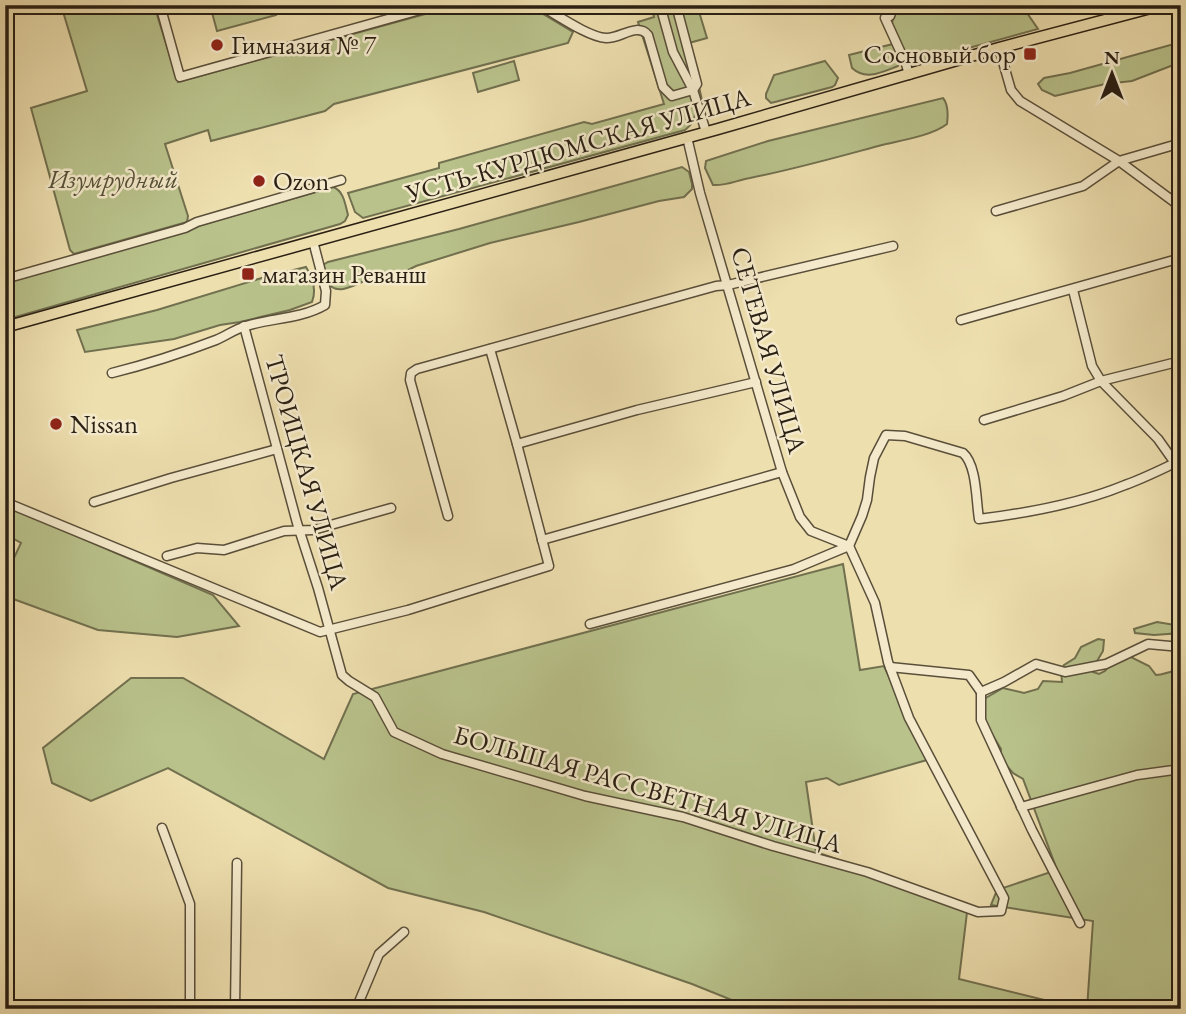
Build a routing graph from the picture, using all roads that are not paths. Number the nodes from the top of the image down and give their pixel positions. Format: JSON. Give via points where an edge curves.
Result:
{"nodes":[{"id":1,"x":160,"y":5,"type":"edge"},
{"id":2,"x":438,"y":5,"type":"edge"},
{"id":3,"x":539,"y":5,"type":"edge"},
{"id":4,"x":660,"y":5,"type":"edge"},
{"id":5,"x":676,"y":5,"type":"edge"},
{"id":6,"x":894,"y":5,"type":"edge"},
{"id":7,"x":1162,"y":5,"type":"edge"},
{"id":8,"x":999,"y":48,"type":"junction"},
{"id":9,"x":909,"y":75,"type":"junction"},
{"id":10,"x":692,"y":90,"type":"junction"},
{"id":11,"x":706,"y":132,"type":"junction"},
{"id":12,"x":687,"y":137,"type":"junction"},
{"id":13,"x":1181,"y":143,"type":"edge"},
{"id":14,"x":1119,"y":161,"type":"junction"},
{"id":15,"x":341,"y":180,"type":"dead end"},
{"id":16,"x":1181,"y":207,"type":"edge"},
{"id":17,"x":996,"y":211,"type":"dead end"},
{"id":18,"x":313,"y":241,"type":"junction"},
{"id":19,"x":893,"y":246,"type":"dead end"},
{"id":20,"x":1181,"y":258,"type":"edge"},
{"id":21,"x":5,"y":279,"type":"edge"},
{"id":22,"x":728,"y":285,"type":"junction"},
{"id":23,"x":1073,"y":289,"type":"junction"},
{"id":24,"x":961,"y":320,"type":"dead end"},
{"id":25,"x":244,"y":326,"type":"junction"},
{"id":26,"x":5,"y":327,"type":"edge"},
{"id":27,"x":490,"y":349,"type":"junction"},
{"id":28,"x":1181,"y":361,"type":"edge"},
{"id":29,"x":1171,"y":364,"type":"junction"},
{"id":30,"x":112,"y":373,"type":"dead end"},
{"id":31,"x":1181,"y":373,"type":"edge"},
{"id":32,"x":1101,"y":381,"type":"junction"},
{"id":33,"x":756,"y":382,"type":"junction"},
{"id":34,"x":984,"y":420,"type":"dead end"},
{"id":35,"x":517,"y":443,"type":"junction"},
{"id":36,"x":277,"y":449,"type":"junction"},
{"id":37,"x":782,"y":472,"type":"junction"},
{"id":38,"x":5,"y":502,"type":"edge"},
{"id":39,"x":94,"y":502,"type":"dead end"},
{"id":40,"x":391,"y":508,"type":"dead end"},
{"id":41,"x":448,"y":516,"type":"dead end"},
{"id":42,"x":300,"y":531,"type":"junction"},
{"id":43,"x":542,"y":540,"type":"junction"},
{"id":44,"x":849,"y":546,"type":"junction"},
{"id":45,"x":167,"y":556,"type":"dead end"},
{"id":46,"x":590,"y":624,"type":"dead end"},
{"id":47,"x":330,"y":630,"type":"junction"},
{"id":48,"x":1181,"y":647,"type":"edge"},
{"id":49,"x":890,"y":667,"type":"junction"},
{"id":50,"x":981,"y":692,"type":"junction"},
{"id":51,"x":1181,"y":769,"type":"edge"},
{"id":52,"x":1021,"y":807,"type":"junction"},
{"id":53,"x":162,"y":828,"type":"dead end"},
{"id":54,"x":237,"y":863,"type":"dead end"},
{"id":55,"x":1080,"y":923,"type":"dead end"},
{"id":56,"x":404,"y":932,"type":"dead end"},
{"id":57,"x":190,"y":1009,"type":"edge"},
{"id":58,"x":235,"y":1009,"type":"edge"},
{"id":59,"x":356,"y":1009,"type":"edge"}],
"edges":[{"from":1,"to":2,"type":"street","via":[[180,77]]},
{"from":3,"to":10,"type":"street","via":[[604,38],[644,31],[666,92],[672,96]]},
{"from":4,"to":10,"type":"street","via":[[673,52]]},
{"from":5,"to":10,"type":"street","via":[[697,84]]},
{"from":6,"to":9,"type":"street","via":[[885,18]]},
{"from":7,"to":8,"type":"main road","name":"УСТЬ-КУРДЮМСКАЯ УЛИЦА"},
{"from":8,"to":9,"type":"main road","name":"УСТЬ-КУРДЮМСКАЯ УЛИЦА"},
{"from":8,"to":14,"type":"street","via":[[1011,90],[1020,101]]},
{"from":9,"to":11,"type":"main road","name":"УСТЬ-КУРДЮМСКАЯ УЛИЦА"},
{"from":10,"to":11,"type":"street"},
{"from":11,"to":12,"type":"main road","name":"УСТЬ-КУРДЮМСКАЯ УЛИЦА"},
{"from":12,"to":18,"type":"main road","name":"УСТЬ-КУРДЮМСКАЯ УЛИЦА"},
{"from":12,"to":22,"type":"street","name":"СЕТЕВАЯ УЛИЦА"},
{"from":13,"to":14,"type":"street"},
{"from":14,"to":16,"type":"street"},
{"from":14,"to":17,"type":"street","via":[[1083,186]]},
{"from":15,"to":21,"type":"street"},
{"from":18,"to":25,"type":"street","via":[[326,291],[325,305]]},
{"from":18,"to":26,"type":"main road","name":"УСТЬ-КУРДЮМСКАЯ УЛИЦА"},
{"from":19,"to":22,"type":"street"},
{"from":20,"to":23,"type":"street"},
{"from":22,"to":27,"type":"street"},
{"from":22,"to":33,"type":"street","name":"СЕТЕВАЯ УЛИЦА"},
{"from":23,"to":24,"type":"street"},
{"from":23,"to":32,"type":"street","via":[[1092,366]]},
{"from":25,"to":30,"type":"street","via":[[186,352]]},
{"from":25,"to":36,"type":"street","name":"ТРОИЦКАЯ УЛИЦА"},
{"from":27,"to":35,"type":"street"},
{"from":27,"to":41,"type":"street","via":[[411,373]]},
{"from":28,"to":29,"type":"street"},
{"from":29,"to":31,"type":"street"},
{"from":29,"to":32,"type":"street"},
{"from":32,"to":34,"type":"street"},
{"from":32,"to":44,"type":"street","via":[[1175,463],[1070,503],[979,519],[970,459],[905,436],[886,435],[874,458],[867,500]]},
{"from":33,"to":35,"type":"street"},
{"from":33,"to":37,"type":"street","name":"СЕТЕВАЯ УЛИЦА"},
{"from":35,"to":43,"type":"street"},
{"from":36,"to":39,"type":"street"},
{"from":36,"to":42,"type":"street","name":"ТРОИЦКАЯ УЛИЦА"},
{"from":37,"to":43,"type":"street"},
{"from":37,"to":44,"type":"street","name":"СЕТЕВАЯ УЛИЦА","via":[[800,517],[811,531]]},
{"from":38,"to":47,"type":"street","via":[[320,632]]},
{"from":40,"to":42,"type":"street"},
{"from":42,"to":45,"type":"street","via":[[284,531],[224,550],[200,548]]},
{"from":42,"to":47,"type":"street","name":"ТРОИЦКАЯ УЛИЦА"},
{"from":43,"to":47,"type":"street","via":[[549,566]]},
{"from":44,"to":46,"type":"street","via":[[794,569]]},
{"from":44,"to":49,"type":"street","via":[[875,603]]},
{"from":47,"to":49,"type":"street","name":"БОЛЬШАЯ РАССВЕТНАЯ УЛИЦА","via":[[342,675],[375,697],[394,732],[442,754],[585,796],[683,817],[867,872],[978,912],[1002,911],[1004,898],[909,718]]},
{"from":48,"to":50,"type":"street","via":[[1148,644],[1106,664],[1065,672],[1035,664]]},
{"from":49,"to":50,"type":"street","via":[[969,675]]},
{"from":50,"to":52,"type":"street","via":[[981,720]]},
{"from":51,"to":52,"type":"street","via":[[1137,775]]},
{"from":52,"to":55,"type":"street"},
{"from":53,"to":57,"type":"street","via":[[190,904]]},
{"from":54,"to":58,"type":"street"},
{"from":56,"to":59,"type":"street","via":[[379,954]]}]}
